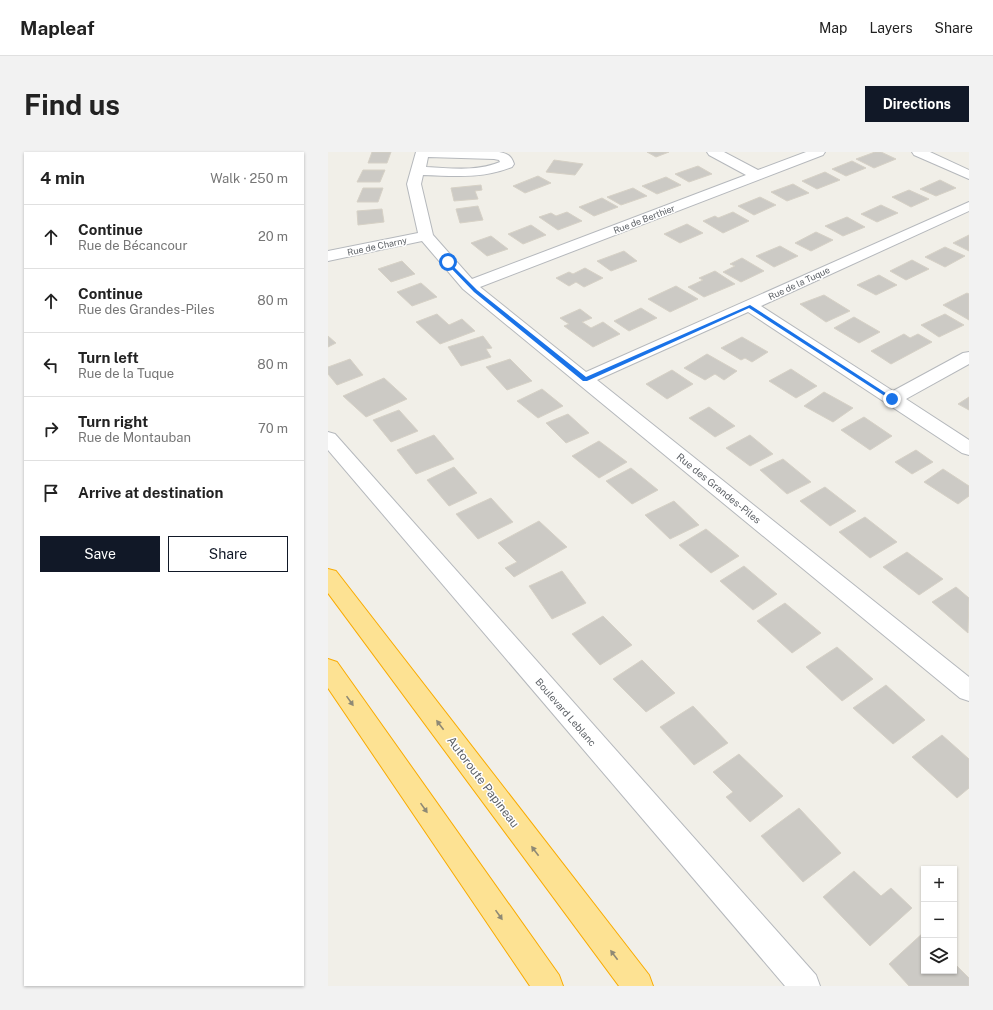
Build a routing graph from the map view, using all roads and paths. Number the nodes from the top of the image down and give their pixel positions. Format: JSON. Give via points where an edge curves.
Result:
{"nodes":[{"id":1,"x":714,"y":152,"type":"edge"},
{"id":2,"x":818,"y":152,"type":"edge"},
{"id":3,"x":919,"y":152,"type":"edge"},
{"id":4,"x":422,"y":153,"type":"edge"},
{"id":5,"x":417,"y":171,"type":"junction"},
{"id":6,"x":757,"y":175,"type":"junction"},
{"id":7,"x":969,"y":175,"type":"edge"},
{"id":8,"x":969,"y":206,"type":"edge"},
{"id":9,"x":426,"y":236,"type":"junction"},
{"id":10,"x":328,"y":256,"type":"edge"},
{"id":11,"x":469,"y":286,"type":"junction"},
{"id":12,"x":750,"y":306,"type":"junction"},
{"id":13,"x":969,"y":357,"type":"edge"},
{"id":14,"x":585,"y":380,"type":"junction"},
{"id":15,"x":892,"y":399,"type":"junction"},
{"id":16,"x":328,"y":438,"type":"edge"},
{"id":17,"x":969,"y":448,"type":"edge"},
{"id":18,"x":328,"y":577,"type":"edge"},
{"id":19,"x":328,"y":669,"type":"edge"},
{"id":20,"x":969,"y":691,"type":"edge"},
{"id":21,"x":548,"y":986,"type":"edge"},
{"id":22,"x":638,"y":986,"type":"edge"},
{"id":23,"x":805,"y":986,"type":"edge"}],
"edges":[{"from":1,"to":6,"type":"street"},
{"from":2,"to":6,"type":"street","name":"Rue de Berthier"},
{"from":3,"to":7,"type":"street"},
{"from":4,"to":5,"type":"street"},
{"from":4,"to":5,"type":"street","via":[[495,155],[505,158],[507,164],[500,168],[476,172]]},
{"from":5,"to":9,"type":"street","via":[[414,184]]},
{"from":6,"to":11,"type":"street","name":"Rue de Berthier"},
{"from":8,"to":12,"type":"street","name":"Rue de la Tuque"},
{"from":9,"to":10,"type":"street","name":"Rue de Charny"},
{"from":9,"to":11,"type":"street","name":"Rue des Grandes-Piles"},
{"from":11,"to":14,"type":"street","name":"Rue des Grandes-Piles"},
{"from":12,"to":14,"type":"street","name":"Rue de la Tuque"},
{"from":12,"to":15,"type":"street"},
{"from":13,"to":15,"type":"street"},
{"from":14,"to":20,"type":"street","name":"Rue des Grandes-Piles"},
{"from":15,"to":17,"type":"street"},
{"from":16,"to":23,"type":"street","name":"Boulevard Leblanc"},
{"from":22,"to":18,"type":"highway","name":"Autoroute Papineau","one_way":true},
{"from":19,"to":21,"type":"highway","one_way":true}]}
